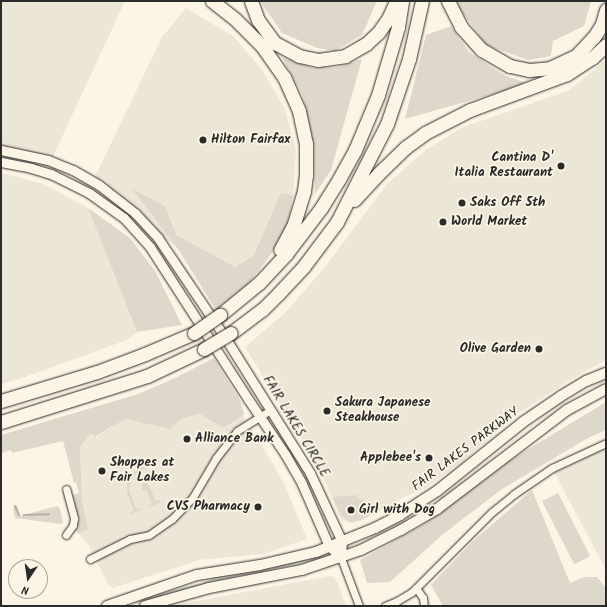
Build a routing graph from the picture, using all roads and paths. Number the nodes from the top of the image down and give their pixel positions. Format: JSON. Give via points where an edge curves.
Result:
{"nodes":[{"id":1,"x":212,"y":1,"type":"edge"},
{"id":2,"x":251,"y":1,"type":"edge"},
{"id":3,"x":396,"y":1,"type":"edge"},
{"id":4,"x":402,"y":1,"type":"edge"},
{"id":5,"x":422,"y":1,"type":"edge"},
{"id":6,"x":448,"y":1,"type":"edge"},
{"id":7,"x":606,"y":10,"type":"edge"},
{"id":8,"x":606,"y":45,"type":"edge"},
{"id":9,"x":1,"y":150,"type":"edge"},
{"id":10,"x":1,"y":162,"type":"edge"},
{"id":11,"x":337,"y":222,"type":"junction"},
{"id":12,"x":245,"y":294,"type":"junction"},
{"id":13,"x":606,"y":373,"type":"edge"},
{"id":14,"x":606,"y":389,"type":"edge"},
{"id":15,"x":1,"y":401,"type":"edge"},
{"id":16,"x":72,"y":401,"type":"junction"},
{"id":17,"x":271,"y":410,"type":"junction"},
{"id":18,"x":260,"y":416,"type":"junction"},
{"id":19,"x":1,"y":422,"type":"edge"},
{"id":20,"x":1,"y":426,"type":"edge"},
{"id":21,"x":606,"y":443,"type":"edge"},
{"id":22,"x":66,"y":489,"type":"dead end"},
{"id":23,"x":66,"y":535,"type":"dead end"},
{"id":24,"x":342,"y":542,"type":"junction"},
{"id":25,"x":329,"y":546,"type":"junction"},
{"id":26,"x":341,"y":558,"type":"junction"},
{"id":27,"x":90,"y":559,"type":"dead end"},
{"id":28,"x":416,"y":588,"type":"junction"},
{"id":29,"x":109,"y":606,"type":"edge"},
{"id":30,"x":145,"y":606,"type":"edge"},
{"id":31,"x":359,"y":606,"type":"edge"},
{"id":32,"x":385,"y":606,"type":"edge"},
{"id":33,"x":424,"y":606,"type":"edge"}],
"edges":[{"from":1,"to":12,"type":"highway","via":[[250,33],[274,62],[295,100],[306,142],[304,190],[293,226],[271,264]]},
{"from":2,"to":3,"type":"highway","via":[[260,24],[276,43],[300,56],[318,60],[345,56],[366,44],[389,18]]},
{"from":4,"to":12,"type":"highway","via":[[385,71],[355,150],[321,208],[290,248],[259,283]]},
{"from":5,"to":11,"type":"highway","via":[[409,59],[387,124]]},
{"from":6,"to":7,"type":"highway","via":[[461,27],[482,50],[510,66],[529,70],[550,68],[576,56],[594,37],[602,24]]},
{"from":8,"to":11,"type":"highway","via":[[592,58],[567,74],[470,110],[425,133],[378,174]]},
{"from":9,"to":17,"type":"street","name":"FAIR LAKES CIRCLE","via":[[48,160],[73,170],[99,185],[135,213],[172,257]]},
{"from":10,"to":18,"type":"street","name":"FAIR LAKES CIRCLE","via":[[51,174],[89,193],[124,218],[150,247]]},
{"from":11,"to":16,"type":"highway","bridge":true,"via":[[304,266],[278,294],[262,310],[231,333],[147,376]]},
{"from":12,"to":15,"type":"highway","bridge":true,"via":[[194,333],[97,372]]},
{"from":13,"to":24,"type":"main road","name":"FAIR LAKES PARKWAY","via":[[580,385],[523,422],[438,491],[400,515]]},
{"from":14,"to":26,"type":"main road","via":[[567,410],[437,509],[380,541]]},
{"from":16,"to":19,"type":"highway"},
{"from":16,"to":20,"type":"highway"},
{"from":17,"to":18,"type":"street"},
{"from":17,"to":24,"type":"street","name":"FAIR LAKES CIRCLE","via":[[310,473]]},
{"from":18,"to":25,"type":"street","name":"FAIR LAKES CIRCLE","via":[[300,480]]},
{"from":18,"to":27,"type":"street","via":[[238,431],[226,445],[193,496],[172,519],[149,535],[119,543]]},
{"from":21,"to":28,"type":"street","via":[[552,468],[514,494],[492,512]]},
{"from":22,"to":23,"type":"street","via":[[74,518],[73,525]]},
{"from":24,"to":25,"type":"main road","name":"FAIR LAKES PARKWAY"},
{"from":24,"to":26,"type":"street","name":"FAIR LAKES CIRCLE"},
{"from":25,"to":26,"type":"street","name":"FAIR LAKES CIRCLE"},
{"from":25,"to":29,"type":"main road","name":"FAIR LAKES PARKWAY","via":[[281,561],[197,575]]},
{"from":26,"to":30,"type":"main road","via":[[291,573],[209,588]]},
{"from":26,"to":31,"type":"street"},
{"from":28,"to":32,"type":"street","via":[[405,597]]},
{"from":28,"to":33,"type":"street","via":[[423,598]]}]}
